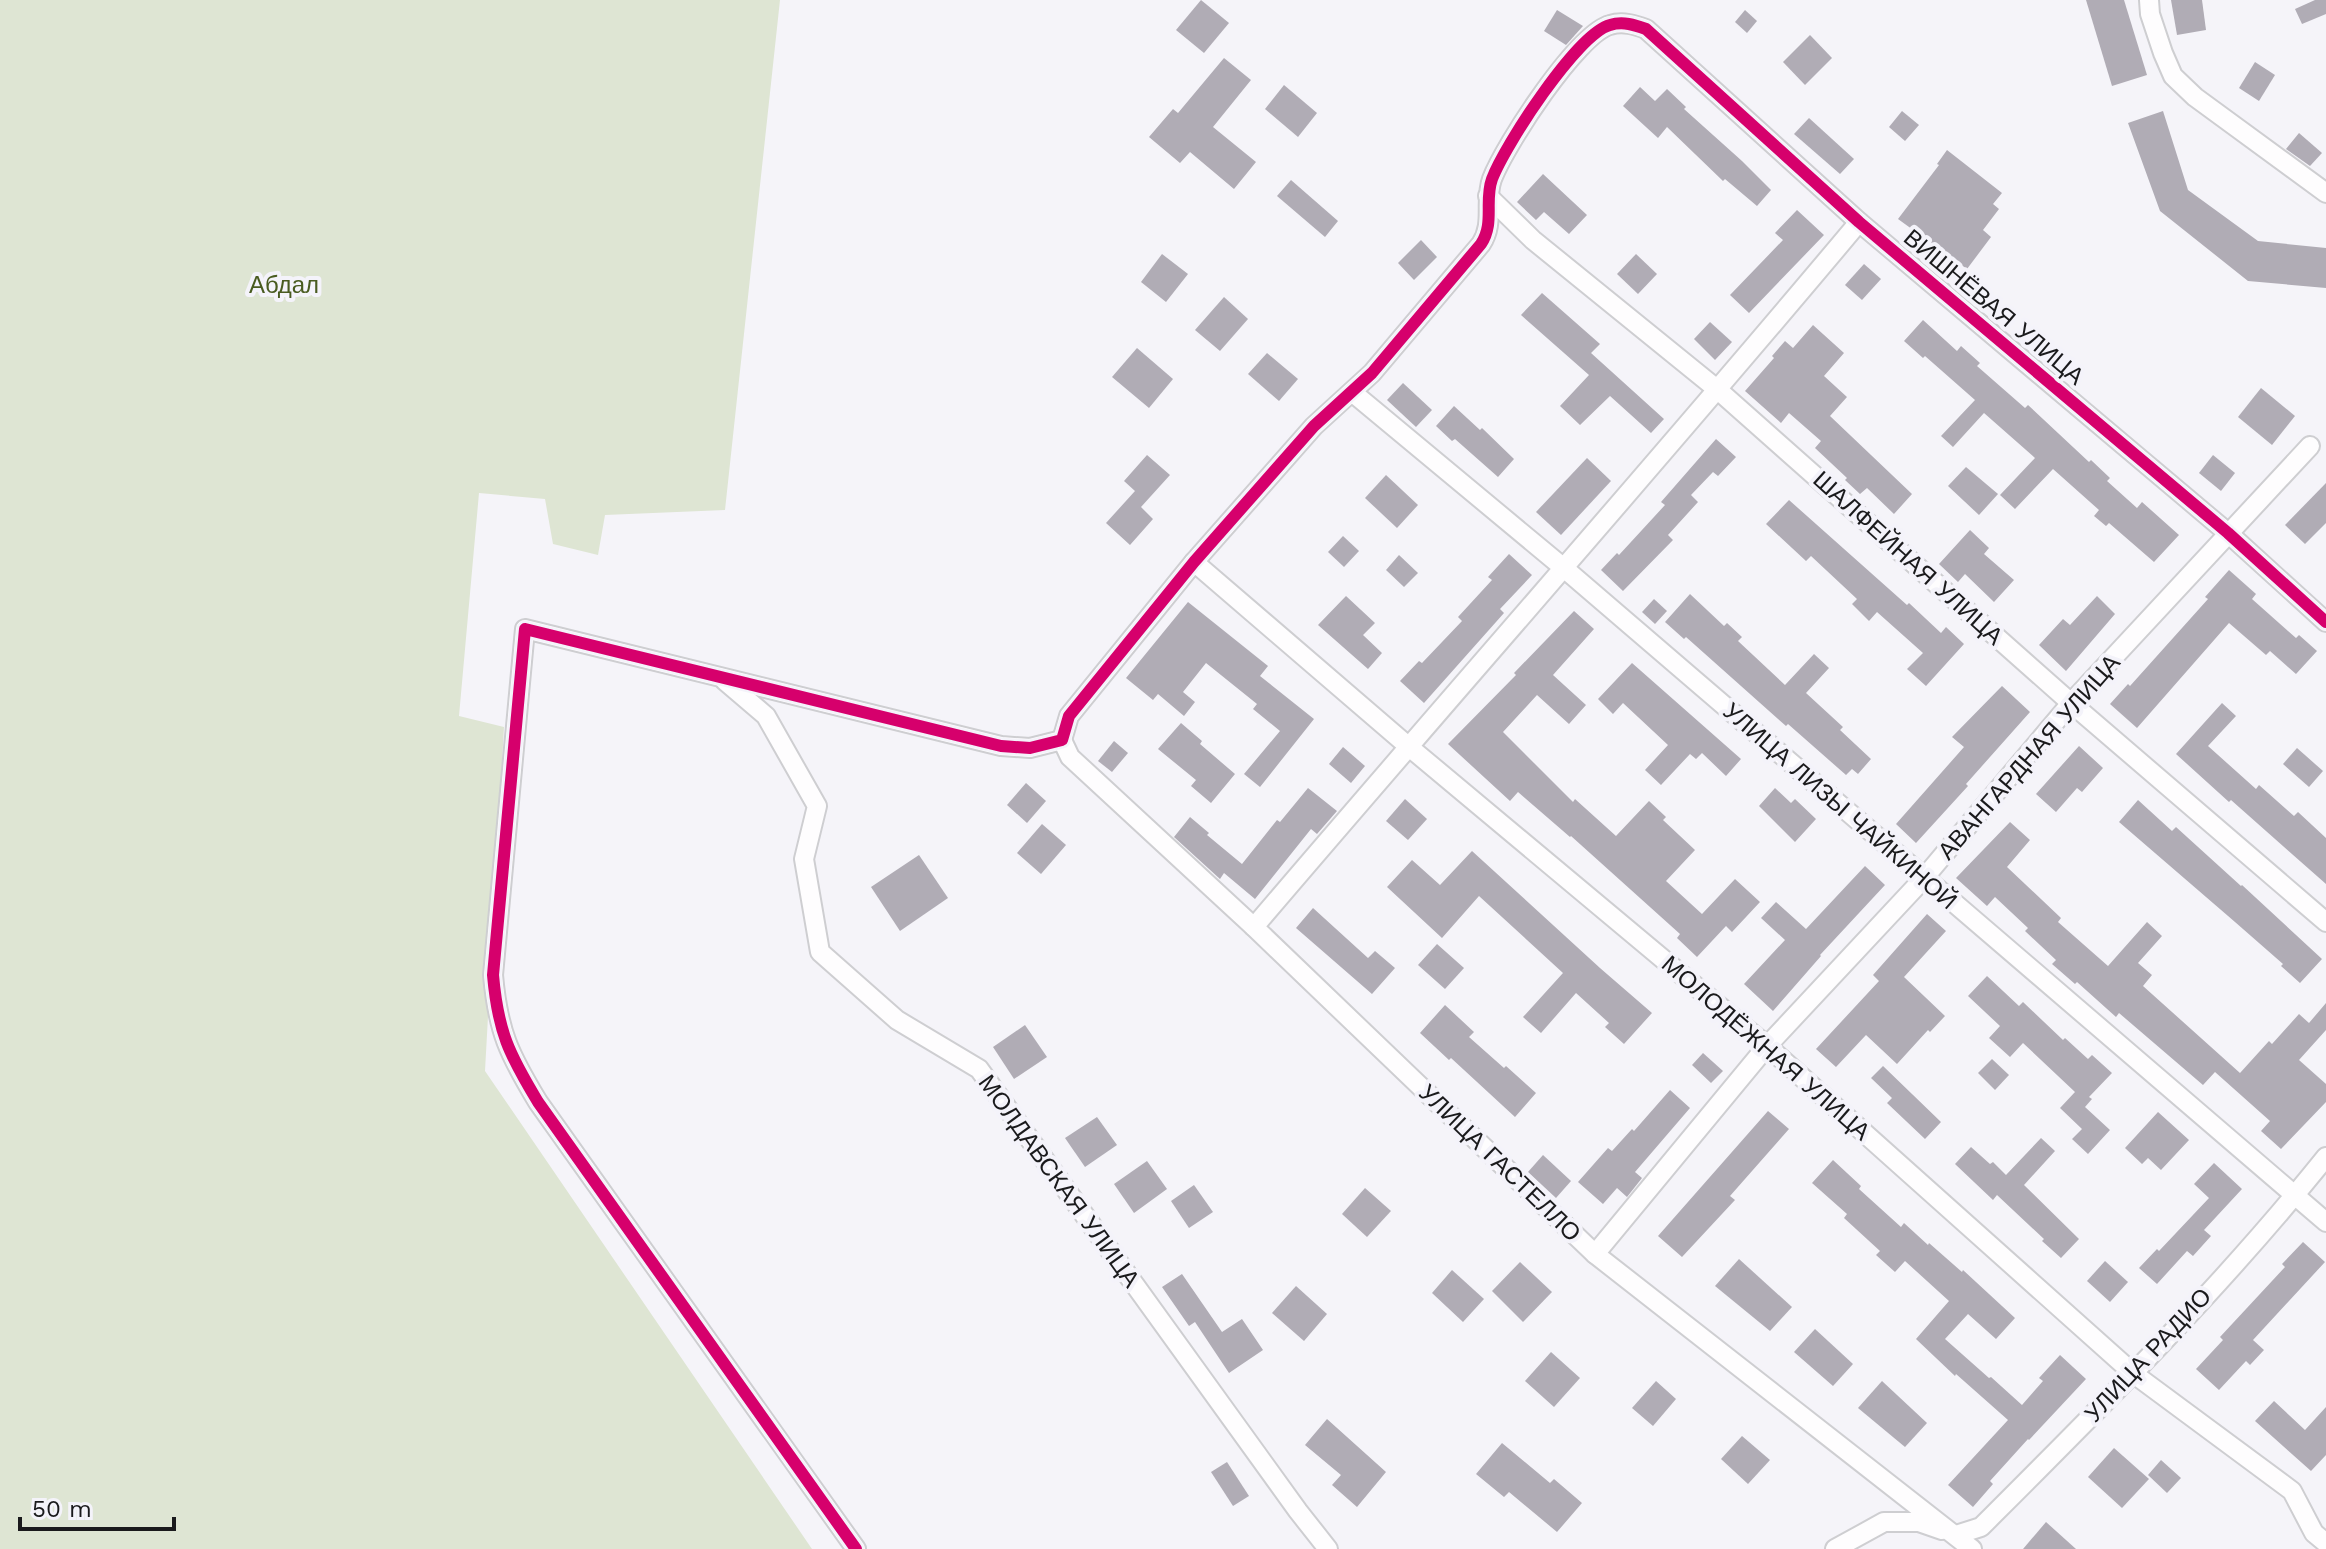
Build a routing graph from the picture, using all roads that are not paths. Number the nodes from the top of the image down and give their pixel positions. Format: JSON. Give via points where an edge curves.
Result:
{"nodes":[{"id":1,"x":2149,"y":0,"type":"edge"},
{"id":2,"x":2326,"y":193,"type":"edge"},
{"id":3,"x":1488,"y":196,"type":"junction"},
{"id":4,"x":1859,"y":222,"type":"junction"},
{"id":5,"x":1718,"y":390,"type":"junction"},
{"id":6,"x":1352,"y":392,"type":"junction"},
{"id":7,"x":2310,"y":446,"type":"dead end"},
{"id":8,"x":2228,"y":533,"type":"junction"},
{"id":9,"x":1194,"y":562,"type":"junction"},
{"id":10,"x":1565,"y":569,"type":"junction"},
{"id":11,"x":2326,"y":622,"type":"edge"},
{"id":12,"x":720,"y":676,"type":"junction"},
{"id":13,"x":2071,"y":703,"type":"junction"},
{"id":14,"x":1062,"y":740,"type":"junction"},
{"id":15,"x":1408,"y":746,"type":"junction"},
{"id":16,"x":1924,"y":878,"type":"junction"},
{"id":17,"x":2326,"y":922,"type":"edge"},
{"id":18,"x":1254,"y":927,"type":"junction"},
{"id":19,"x":1767,"y":1046,"type":"junction"},
{"id":20,"x":2326,"y":1157,"type":"edge"},
{"id":21,"x":2295,"y":1196,"type":"junction"},
{"id":22,"x":2326,"y":1222,"type":"edge"},
{"id":23,"x":1595,"y":1254,"type":"junction"},
{"id":24,"x":2134,"y":1374,"type":"junction"},
{"id":25,"x":1956,"y":1535,"type":"junction"},
{"id":26,"x":2326,"y":1543,"type":"edge"},
{"id":27,"x":856,"y":1549,"type":"edge"},
{"id":28,"x":1328,"y":1549,"type":"edge"},
{"id":29,"x":1835,"y":1549,"type":"edge"},
{"id":30,"x":1972,"y":1549,"type":"edge"}],
"edges":[{"from":1,"to":2,"type":"street","via":[[2173,76]]},
{"from":3,"to":4,"type":"street","name":"ВИШНЁВАЯ УЛИЦА","via":[[1492,178],[1546,87],[1593,34],[1621,23],[1646,29]]},
{"from":3,"to":5,"type":"street","name":"ШАЛФЕЙНАЯ УЛИЦА","via":[[1533,240]]},
{"from":3,"to":6,"type":"street","via":[[1489,225],[1481,244]]},
{"from":4,"to":5,"type":"street"},
{"from":4,"to":8,"type":"street","name":"ВИШНЁВАЯ УЛИЦА"},
{"from":5,"to":10,"type":"street"},
{"from":5,"to":13,"type":"street","name":"ШАЛФЕЙНАЯ УЛИЦА"},
{"from":6,"to":9,"type":"street","via":[[1314,426]]},
{"from":6,"to":10,"type":"street","name":"УЛИЦА ЛИЗЫ ЧАЙКИНОЙ"},
{"from":7,"to":8,"type":"street","name":"АВАНГАРДНАЯ УЛИЦА"},
{"from":8,"to":11,"type":"street","name":"ВИШНЁВАЯ УЛИЦА"},
{"from":8,"to":13,"type":"street","name":"АВАНГАРДНАЯ УЛИЦА"},
{"from":9,"to":14,"type":"street","via":[[1069,716]]},
{"from":9,"to":15,"type":"street","name":"МОЛОДЁЖНАЯ УЛИЦА"},
{"from":10,"to":15,"type":"street"},
{"from":10,"to":16,"type":"street","name":"УЛИЦА ЛИЗЫ ЧАЙКИНОЙ"},
{"from":12,"to":14,"type":"street","via":[[1001,746],[1030,748]]},
{"from":12,"to":27,"type":"street","via":[[525,629],[493,975],[496,1008],[514,1063],[538,1102]]},
{"from":12,"to":28,"type":"street","name":"МОЛДАВСКАЯ УЛИЦА","via":[[766,716],[817,806],[804,859],[820,952],[897,1020],[979,1069]]},
{"from":13,"to":16,"type":"street","name":"АВАНГАРДНАЯ УЛИЦА"},
{"from":13,"to":17,"type":"street","name":"ШАЛФЕЙНАЯ УЛИЦА"},
{"from":14,"to":18,"type":"street","name":"УЛИЦА ГАСТЕЛЛО","via":[[1070,757]]},
{"from":15,"to":18,"type":"street"},
{"from":15,"to":19,"type":"street","name":"МОЛОДЁЖНАЯ УЛИЦА"},
{"from":16,"to":19,"type":"street","name":"АВАНГАРДНАЯ УЛИЦА"},
{"from":16,"to":21,"type":"street","name":"УЛИЦА ЛИЗЫ ЧАЙКИНОЙ"},
{"from":18,"to":23,"type":"street","name":"УЛИЦА ГАСТЕЛЛО"},
{"from":19,"to":23,"type":"street","name":"АВАНГАРДНАЯ УЛИЦА"},
{"from":19,"to":24,"type":"street","name":"МОЛОДЁЖНАЯ УЛИЦА"},
{"from":20,"to":21,"type":"street","name":"УЛИЦА РАДИО"},
{"from":21,"to":22,"type":"street","name":"УЛИЦА ЛИЗЫ ЧАЙКИНОЙ"},
{"from":21,"to":24,"type":"street","name":"УЛИЦА РАДИО"},
{"from":23,"to":25,"type":"street","name":"УЛИЦА ГАСТЕЛЛО"},
{"from":24,"to":25,"type":"street","name":"УЛИЦА РАДИО","via":[[1981,1527]]},
{"from":24,"to":26,"type":"street","name":"МОЛОДЁЖНАЯ УЛИЦА","via":[[2292,1491],[2314,1533]]},
{"from":25,"to":29,"type":"street","via":[[1919,1522],[1884,1522]]},
{"from":25,"to":30,"type":"street","name":"УЛИЦА ГАСТЕЛЛО"}]}
